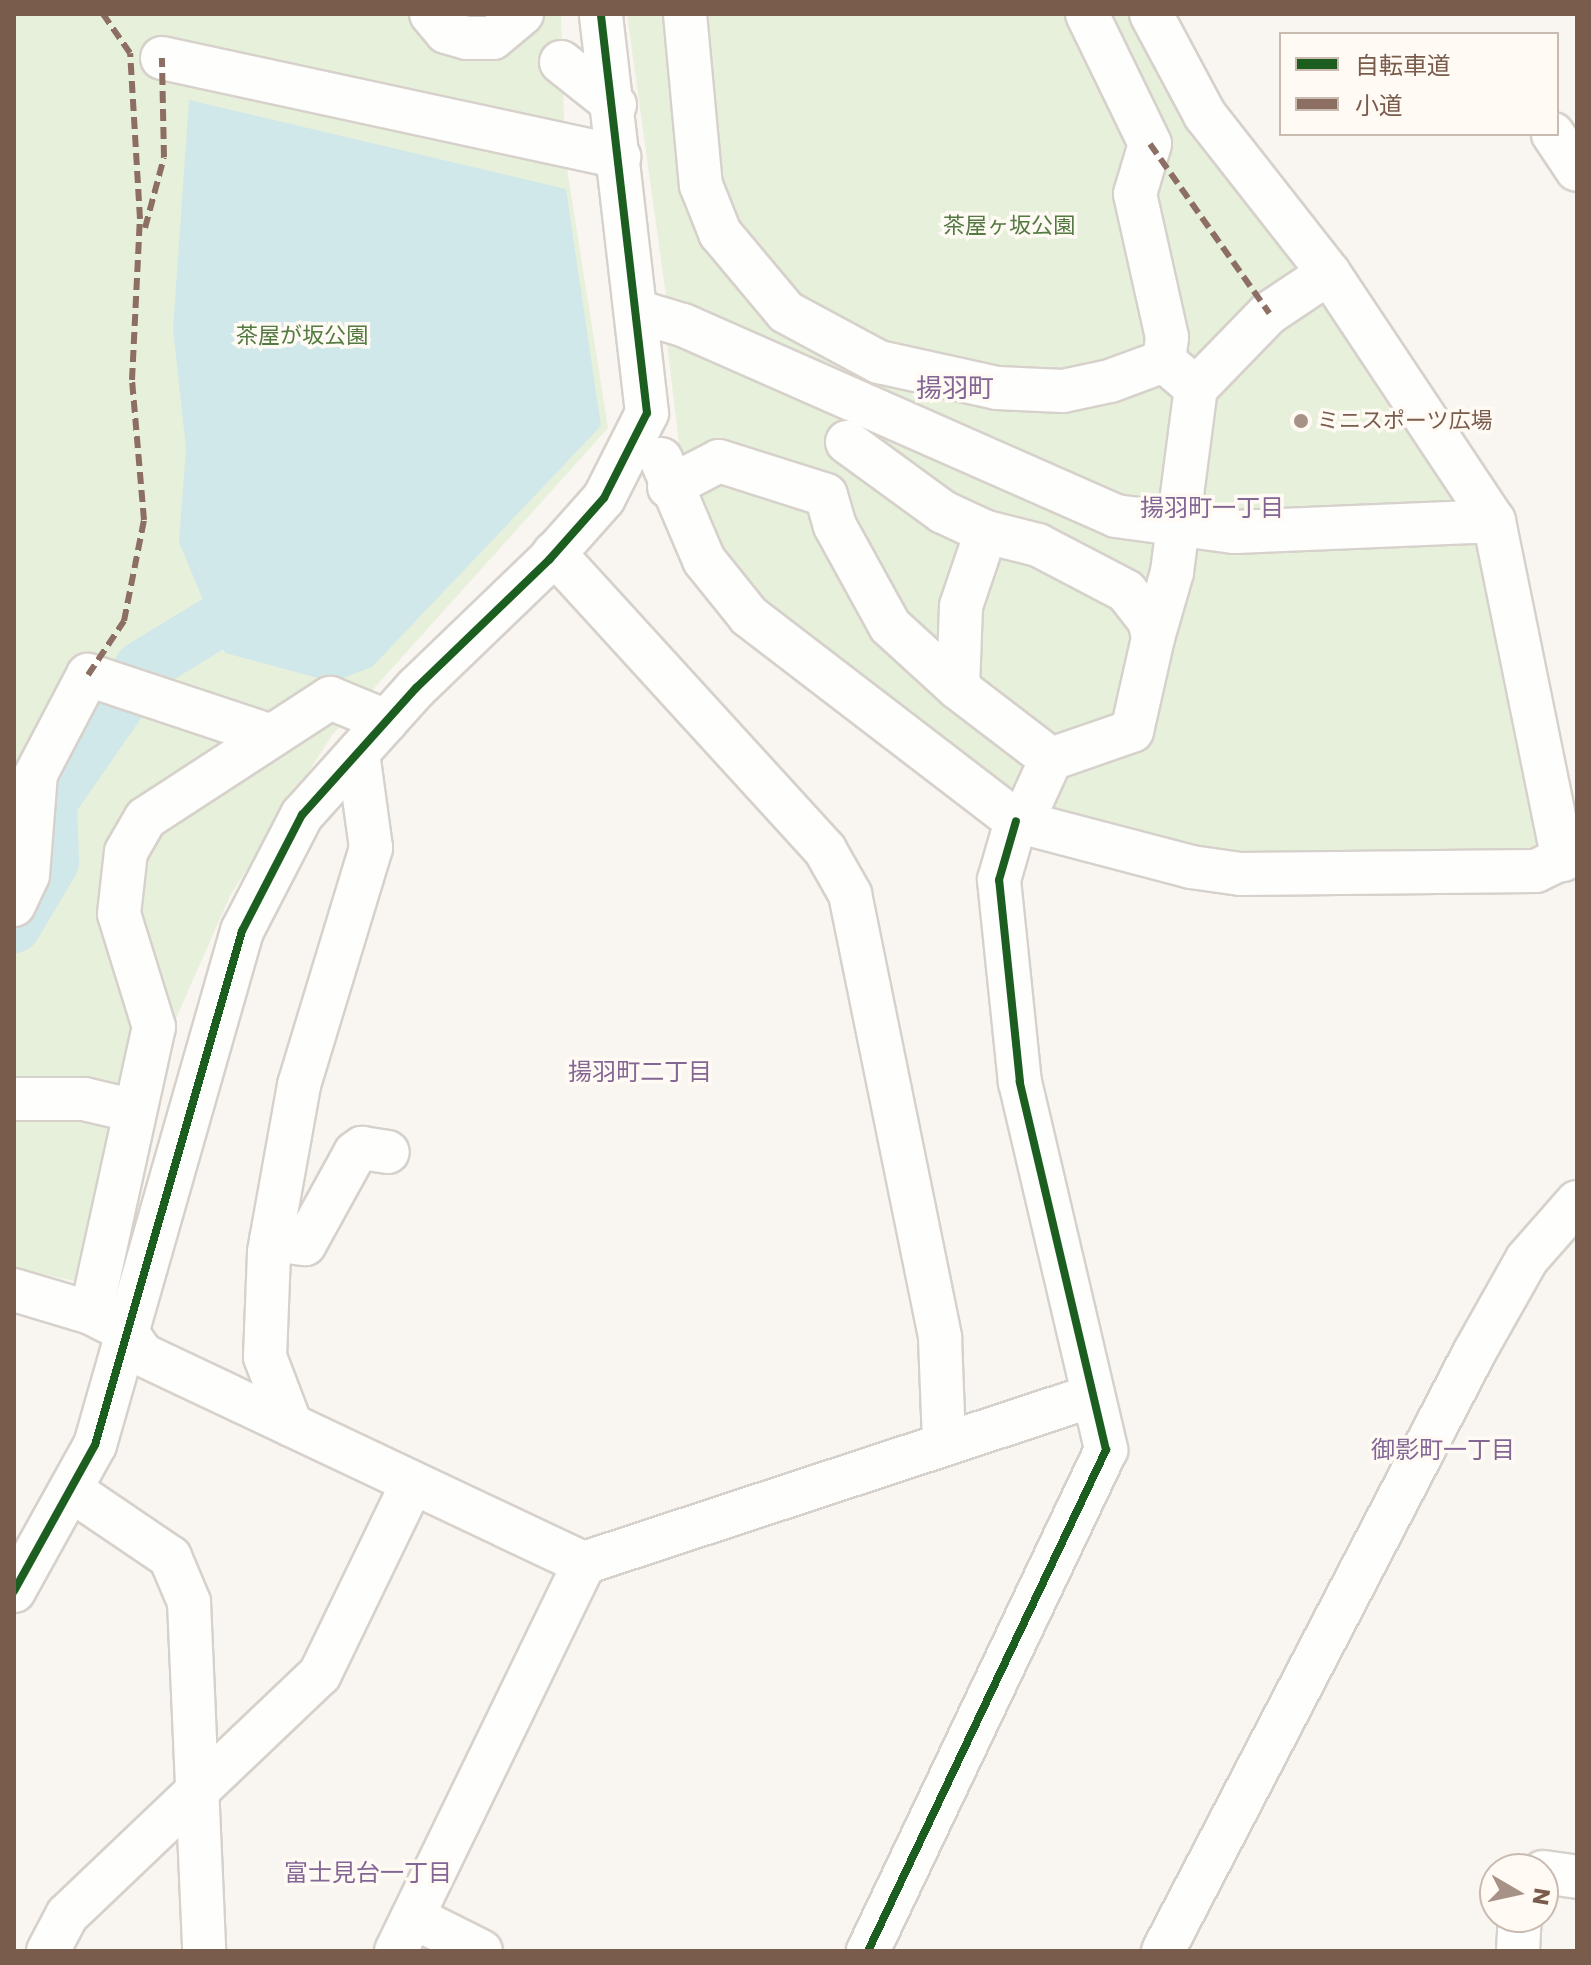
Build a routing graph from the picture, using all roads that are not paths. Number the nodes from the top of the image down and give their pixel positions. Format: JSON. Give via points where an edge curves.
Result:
{"nodes":[{"id":1,"x":431,"y":14,"type":"edge"},
{"id":2,"x":522,"y":14,"type":"edge"},
{"id":3,"x":601,"y":14,"type":"edge"},
{"id":4,"x":685,"y":14,"type":"edge"},
{"id":5,"x":1087,"y":14,"type":"edge"},
{"id":6,"x":1151,"y":14,"type":"edge"},
{"id":7,"x":162,"y":58,"type":"dead end"},
{"id":8,"x":561,"y":62,"type":"dead end"},
{"id":9,"x":615,"y":105,"type":"junction"},
{"id":10,"x":1554,"y":136,"type":"edge"},
{"id":11,"x":619,"y":157,"type":"junction"},
{"id":12,"x":1577,"y":170,"type":"edge"},
{"id":13,"x":1329,"y":273,"type":"junction"},
{"id":14,"x":639,"y":312,"type":"junction"},
{"id":15,"x":1164,"y":361,"type":"junction"},
{"id":16,"x":879,"y":362,"type":"junction"},
{"id":17,"x":1196,"y":388,"type":"junction"},
{"id":18,"x":647,"y":413,"type":"junction"},
{"id":19,"x":854,"y":423,"type":"junction"},
{"id":20,"x":669,"y":487,"type":"junction"},
{"id":21,"x":826,"y":495,"type":"junction"},
{"id":22,"x":1494,"y":521,"type":"junction"},
{"id":23,"x":1178,"y":528,"type":"junction"},
{"id":24,"x":986,"y":532,"type":"junction"},
{"id":25,"x":554,"y":553,"type":"junction"},
{"id":26,"x":1153,"y":638,"type":"junction"},
{"id":27,"x":958,"y":688,"type":"junction"},
{"id":28,"x":386,"y":721,"type":"junction"},
{"id":29,"x":271,"y":736,"type":"junction"},
{"id":30,"x":358,"y":753,"type":"junction"},
{"id":31,"x":1051,"y":759,"type":"junction"},
{"id":32,"x":1016,"y":821,"type":"junction"},
{"id":33,"x":1570,"y":855,"type":"edge"},
{"id":34,"x":14,"y":905,"type":"edge"},
{"id":35,"x":14,"y":1099,"type":"edge"},
{"id":36,"x":135,"y":1111,"type":"junction"},
{"id":37,"x":388,"y":1152,"type":"dead end"},
{"id":38,"x":1577,"y":1202,"type":"edge"},
{"id":39,"x":271,"y":1240,"type":"junction"},
{"id":40,"x":14,"y":1290,"type":"edge"},
{"id":41,"x":109,"y":1322,"type":"junction"},
{"id":42,"x":1092,"y":1396,"type":"junction"},
{"id":43,"x":291,"y":1425,"type":"junction"},
{"id":44,"x":944,"y":1443,"type":"junction"},
{"id":45,"x":412,"y":1484,"type":"junction"},
{"id":46,"x":71,"y":1490,"type":"junction"},
{"id":47,"x":584,"y":1563,"type":"junction"},
{"id":48,"x":14,"y":1591,"type":"edge"},
{"id":49,"x":198,"y":1790,"type":"junction"},
{"id":50,"x":405,"y":1934,"type":"edge"},
{"id":51,"x":48,"y":1951,"type":"edge"},
{"id":52,"x":204,"y":1951,"type":"edge"},
{"id":53,"x":481,"y":1951,"type":"edge"},
{"id":54,"x":868,"y":1951,"type":"edge"},
{"id":55,"x":1163,"y":1951,"type":"edge"}],
"edges":[{"from":1,"to":2,"type":"street","via":[[446,32],[493,38]]},
{"from":3,"to":9,"type":"street"},
{"from":4,"to":16,"type":"street","via":[[697,157],[720,233],[786,312]]},
{"from":5,"to":15,"type":"street","via":[[1150,144],[1135,194],[1167,337]]},
{"from":6,"to":13,"type":"street","via":[[1205,115]]},
{"from":7,"to":11,"type":"street"},
{"from":8,"to":9,"type":"street"},
{"from":9,"to":11,"type":"street"},
{"from":10,"to":12,"type":"street"},
{"from":11,"to":14,"type":"street"},
{"from":13,"to":17,"type":"street","via":[[1269,313]]},
{"from":13,"to":22,"type":"street"},
{"from":14,"to":18,"type":"street"},
{"from":14,"to":19,"type":"street","via":[[683,325]]},
{"from":15,"to":16,"type":"street","via":[[1063,391],[997,388]]},
{"from":15,"to":17,"type":"street"},
{"from":16,"to":19,"type":"street"},
{"from":17,"to":23,"type":"street"},
{"from":18,"to":20,"type":"street"},
{"from":18,"to":25,"type":"street","via":[[604,498]]},
{"from":19,"to":21,"type":"street"},
{"from":19,"to":23,"type":"street","via":[[1116,516]]},
{"from":19,"to":24,"type":"street","via":[[920,497]]},
{"from":20,"to":21,"type":"street","via":[[719,461]]},
{"from":20,"to":32,"type":"street","via":[[704,560],[749,616]]},
{"from":21,"to":27,"type":"street","via":[[835,526],[890,626]]},
{"from":22,"to":23,"type":"street","via":[[1282,532]]},
{"from":22,"to":33,"type":"street"},
{"from":23,"to":26,"type":"street"},
{"from":24,"to":26,"type":"street","via":[[1038,545],[1126,591],[1149,620]]},
{"from":24,"to":27,"type":"street","via":[[961,606]]},
{"from":25,"to":28,"type":"street"},
{"from":25,"to":44,"type":"street","via":[[825,850],[850,894],[940,1338]]},
{"from":26,"to":31,"type":"street","via":[[1132,731]]},
{"from":27,"to":31,"type":"street"},
{"from":28,"to":29,"type":"street","via":[[330,698]]},
{"from":28,"to":30,"type":"street"},
{"from":29,"to":34,"type":"street","via":[[88,675],[36,774],[28,875]]},
{"from":29,"to":36,"type":"street","via":[[146,818],[126,852],[119,914],[154,1027]]},
{"from":30,"to":39,"type":"street","via":[[371,848],[299,1085]]},
{"from":30,"to":41,"type":"street","via":[[302,815],[242,931]]},
{"from":31,"to":32,"type":"street","via":[[1030,805]]},
{"from":32,"to":33,"type":"street","via":[[1191,867],[1241,874],[1536,871]]},
{"from":32,"to":42,"type":"street","via":[[999,880],[1020,1082]]},
{"from":35,"to":36,"type":"street","via":[[84,1099]]},
{"from":36,"to":41,"type":"street"},
{"from":37,"to":39,"type":"street","via":[[362,1148],[355,1153],[305,1244]]},
{"from":38,"to":55,"type":"street","via":[[1527,1259],[1474,1353]]},
{"from":39,"to":43,"type":"street","via":[[265,1357]]},
{"from":40,"to":41,"type":"street"},
{"from":41,"to":43,"type":"street","via":[[143,1355]]},
{"from":41,"to":46,"type":"street","via":[[95,1445]]},
{"from":42,"to":44,"type":"street"},
{"from":42,"to":54,"type":"street","via":[[1106,1450]]},
{"from":43,"to":45,"type":"street"},
{"from":44,"to":47,"type":"street"},
{"from":45,"to":47,"type":"street"},
{"from":45,"to":49,"type":"street","via":[[320,1674]]},
{"from":46,"to":48,"type":"street"},
{"from":46,"to":49,"type":"street","via":[[170,1557],[189,1602]]},
{"from":47,"to":50,"type":"street"},
{"from":49,"to":51,"type":"street","via":[[67,1915]]},
{"from":49,"to":52,"type":"street"},
{"from":50,"to":53,"type":"street"}]}
